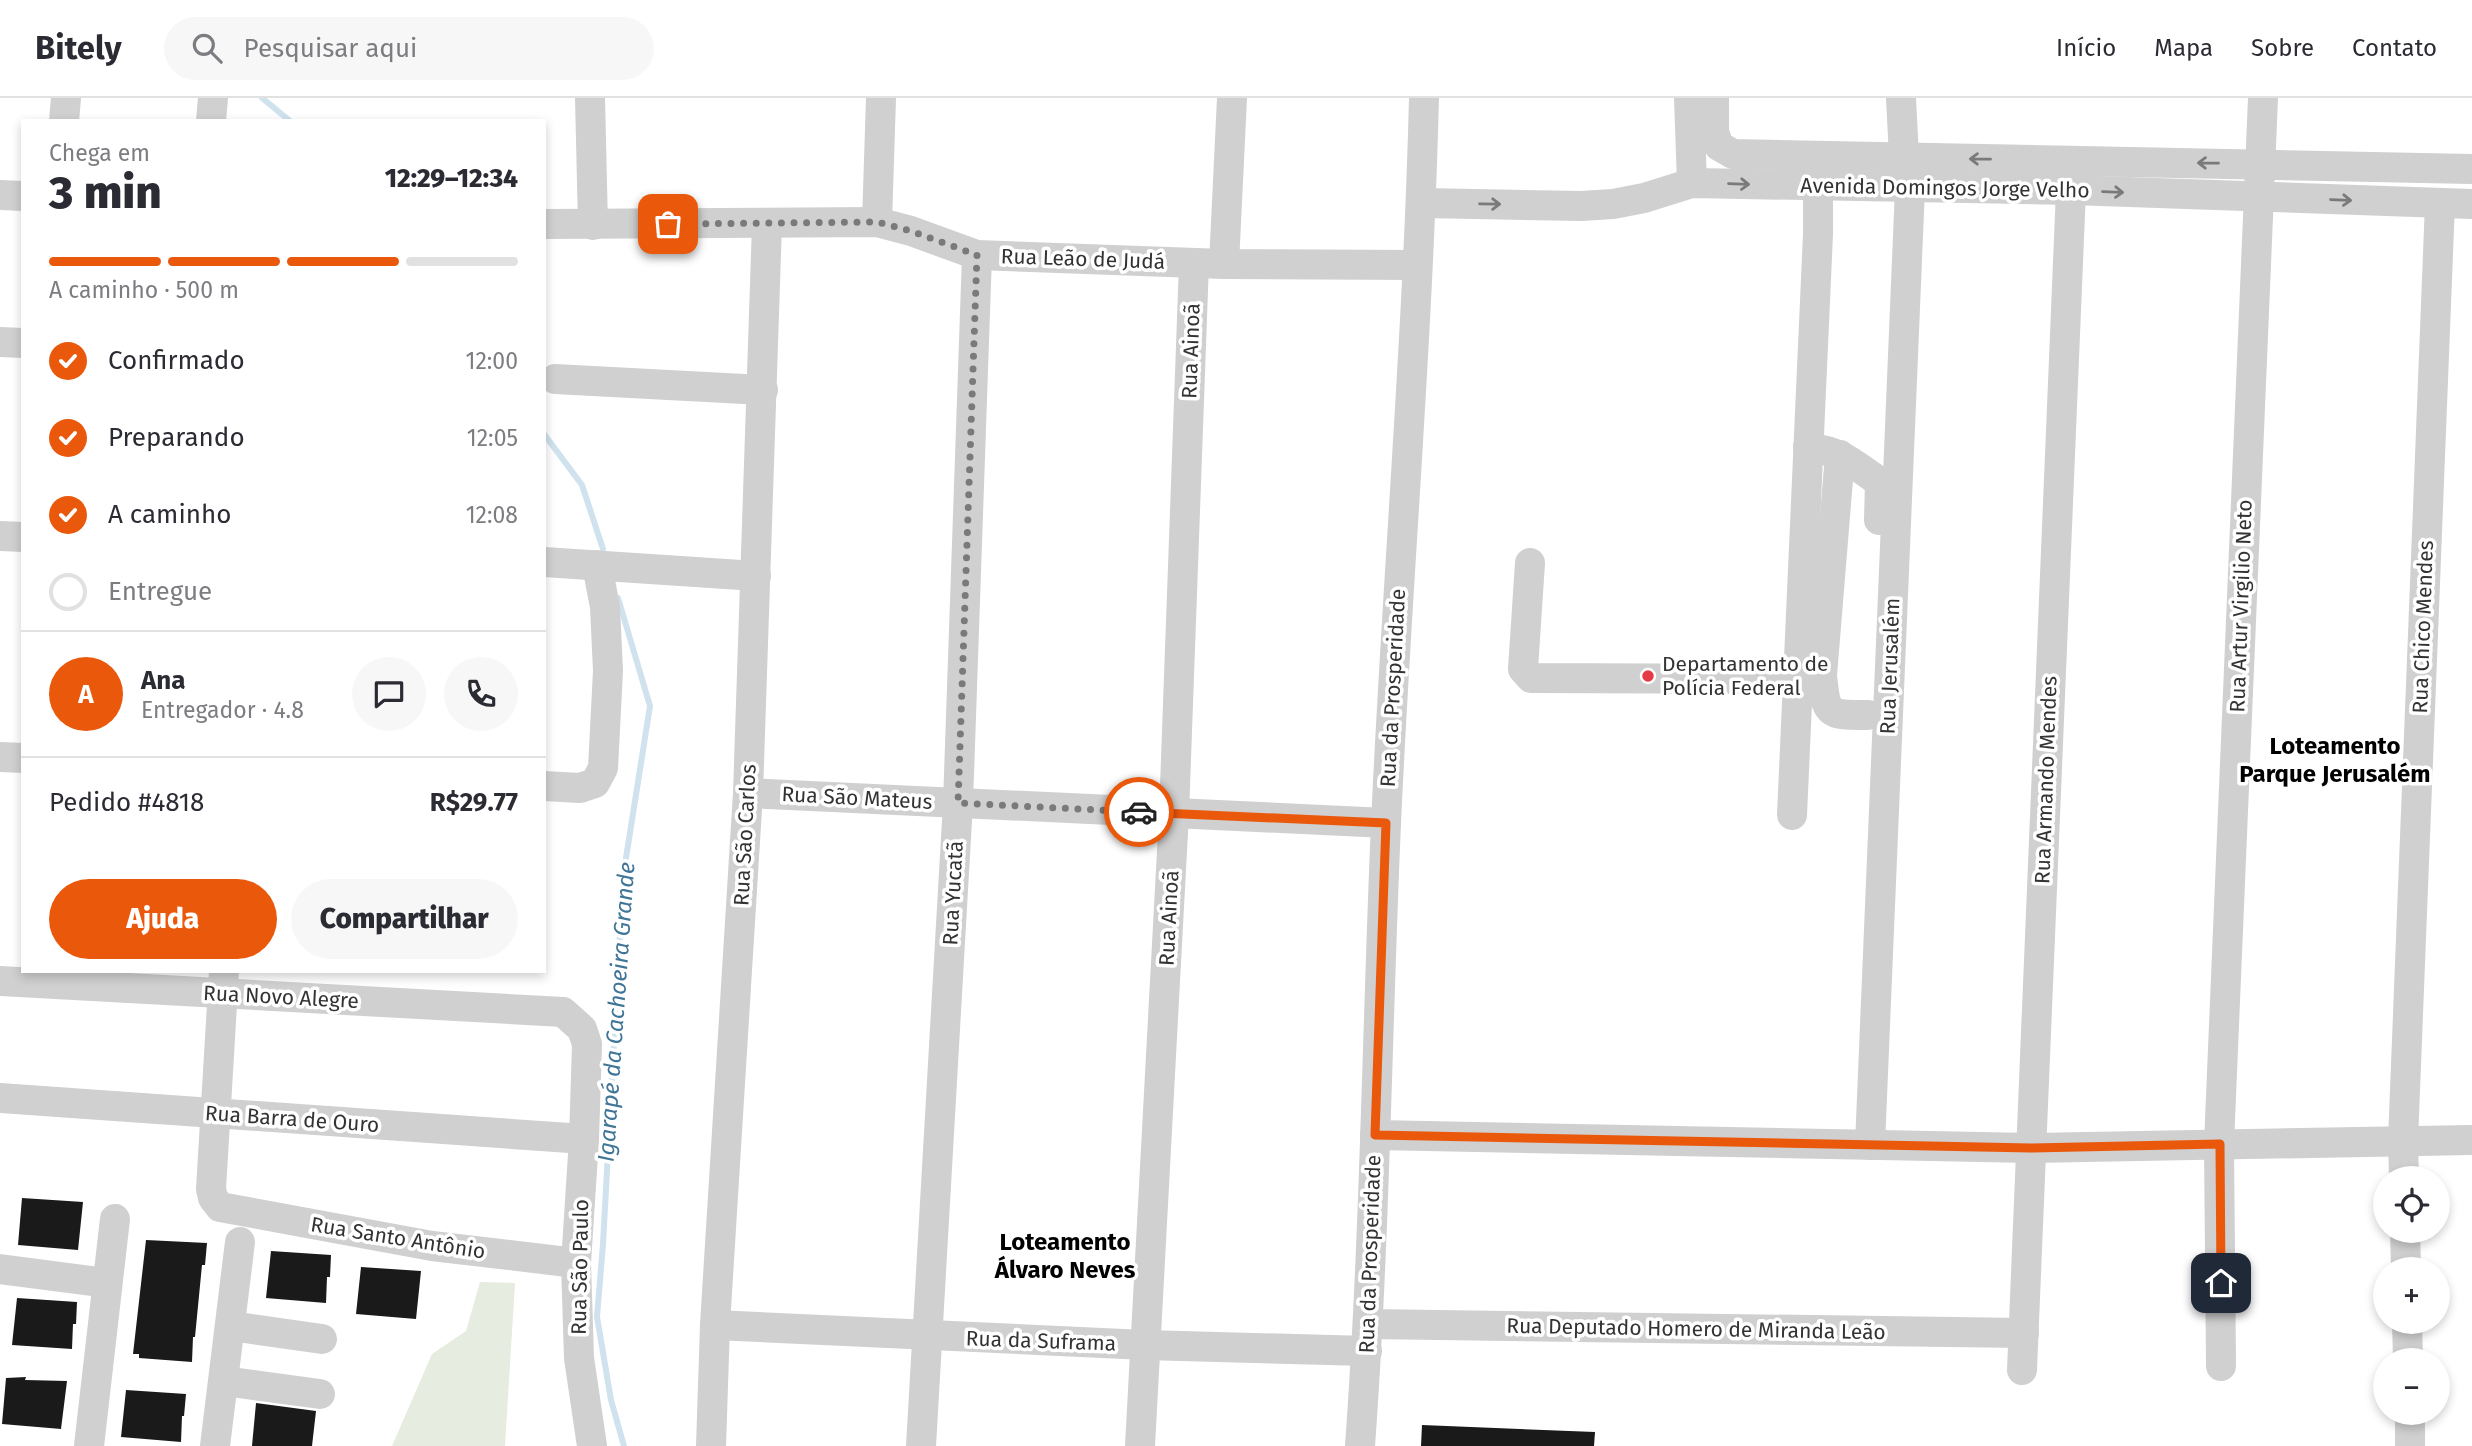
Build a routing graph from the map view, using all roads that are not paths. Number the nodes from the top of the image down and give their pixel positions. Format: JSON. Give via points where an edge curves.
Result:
{"nodes":[{"id":1,"x":66,"y":98,"type":"edge"},
{"id":2,"x":213,"y":98,"type":"edge"},
{"id":3,"x":590,"y":98,"type":"edge"},
{"id":4,"x":881,"y":98,"type":"edge"},
{"id":5,"x":1232,"y":98,"type":"edge"},
{"id":6,"x":1424,"y":98,"type":"edge"},
{"id":7,"x":1689,"y":98,"type":"edge"},
{"id":8,"x":1714,"y":98,"type":"edge"},
{"id":9,"x":1901,"y":98,"type":"edge"},
{"id":10,"x":2263,"y":98,"type":"edge"},
{"id":11,"x":64,"y":119,"type":"edge"},
{"id":12,"x":211,"y":119,"type":"edge"},
{"id":13,"x":1818,"y":156,"type":"junction"},
{"id":14,"x":1904,"y":158,"type":"junction"},
{"id":15,"x":2260,"y":164,"type":"junction"},
{"id":16,"x":2472,"y":169,"type":"edge"},
{"id":17,"x":1692,"y":183,"type":"junction"},
{"id":18,"x":1819,"y":186,"type":"junction"},
{"id":19,"x":1910,"y":187,"type":"junction"},
{"id":20,"x":2071,"y":190,"type":"junction"},
{"id":21,"x":0,"y":195,"type":"edge"},
{"id":22,"x":21,"y":196,"type":"edge"},
{"id":23,"x":2258,"y":197,"type":"junction"},
{"id":24,"x":1422,"y":203,"type":"junction"},
{"id":25,"x":2440,"y":203,"type":"junction"},
{"id":26,"x":2472,"y":204,"type":"edge"},
{"id":27,"x":877,"y":222,"type":"junction"},
{"id":28,"x":546,"y":224,"type":"edge"},
{"id":29,"x":766,"y":224,"type":"junction"},
{"id":30,"x":593,"y":225,"type":"junction"},
{"id":31,"x":977,"y":255,"type":"junction"},
{"id":32,"x":1194,"y":263,"type":"junction"},
{"id":33,"x":1224,"y":264,"type":"junction"},
{"id":34,"x":1417,"y":265,"type":"junction"},
{"id":35,"x":1890,"y":294,"type":"dead end"},
{"id":36,"x":0,"y":342,"type":"edge"},
{"id":37,"x":21,"y":343,"type":"edge"},
{"id":38,"x":555,"y":379,"type":"dead end"},
{"id":39,"x":763,"y":390,"type":"junction"},
{"id":40,"x":1808,"y":447,"type":"junction"},
{"id":41,"x":1840,"y":455,"type":"junction"},
{"id":42,"x":1880,"y":482,"type":"junction"},
{"id":43,"x":0,"y":536,"type":"edge"},
{"id":44,"x":21,"y":537,"type":"edge"},
{"id":45,"x":546,"y":562,"type":"edge"},
{"id":46,"x":1530,"y":563,"type":"dead end"},
{"id":47,"x":609,"y":566,"type":"junction"},
{"id":48,"x":756,"y":576,"type":"junction"},
{"id":49,"x":1810,"y":677,"type":"junction"},
{"id":50,"x":1868,"y":715,"type":"junction"},
{"id":51,"x":0,"y":757,"type":"edge"},
{"id":52,"x":21,"y":758,"type":"edge"},
{"id":53,"x":546,"y":786,"type":"edge"},
{"id":54,"x":748,"y":793,"type":"junction"},
{"id":55,"x":958,"y":803,"type":"junction"},
{"id":56,"x":1174,"y":814,"type":"junction"},
{"id":57,"x":1792,"y":815,"type":"dead end"},
{"id":58,"x":1386,"y":823,"type":"junction"},
{"id":59,"x":1863,"y":856,"type":"dead end"},
{"id":60,"x":0,"y":981,"type":"edge"},
{"id":61,"x":223,"y":983,"type":"edge"},
{"id":62,"x":563,"y":1012,"type":"joint"},
{"id":63,"x":0,"y":1098,"type":"edge"},
{"id":64,"x":215,"y":1114,"type":"junction"},
{"id":65,"x":1375,"y":1135,"type":"junction"},
{"id":66,"x":584,"y":1139,"type":"junction"},
{"id":67,"x":2472,"y":1139,"type":"edge"},
{"id":68,"x":2403,"y":1141,"type":"junction"},
{"id":69,"x":2220,"y":1144,"type":"junction"},
{"id":70,"x":1870,"y":1145,"type":"junction"},
{"id":71,"x":2031,"y":1148,"type":"junction"},
{"id":72,"x":2404,"y":1166,"type":"edge"},
{"id":73,"x":114,"y":1219,"type":"dead end"},
{"id":74,"x":240,"y":1242,"type":"dead end"},
{"id":75,"x":576,"y":1263,"type":"junction"},
{"id":76,"x":0,"y":1269,"type":"edge"},
{"id":77,"x":107,"y":1283,"type":"junction"},
{"id":78,"x":715,"y":1325,"type":"junction"},
{"id":79,"x":231,"y":1326,"type":"junction"},
{"id":80,"x":2024,"y":1333,"type":"junction"},
{"id":81,"x":927,"y":1336,"type":"junction"},
{"id":82,"x":1368,"y":1337,"type":"junction"},
{"id":83,"x":321,"y":1339,"type":"dead end"},
{"id":84,"x":1145,"y":1345,"type":"junction"},
{"id":85,"x":2221,"y":1366,"type":"dead end"},
{"id":86,"x":2022,"y":1370,"type":"dead end"},
{"id":87,"x":224,"y":1381,"type":"junction"},
{"id":88,"x":320,"y":1394,"type":"dead end"},
{"id":89,"x":2410,"y":1425,"type":"edge"},
{"id":90,"x":89,"y":1446,"type":"edge"},
{"id":91,"x":215,"y":1446,"type":"edge"},
{"id":92,"x":592,"y":1446,"type":"edge"},
{"id":93,"x":710,"y":1446,"type":"edge"},
{"id":94,"x":921,"y":1446,"type":"edge"},
{"id":95,"x":1140,"y":1446,"type":"edge"},
{"id":96,"x":1360,"y":1446,"type":"edge"},
{"id":97,"x":2410,"y":1446,"type":"edge"}],
"edges":[{"from":1,"to":11,"type":"street"},
{"from":2,"to":12,"type":"street"},
{"from":3,"to":30,"type":"street"},
{"from":4,"to":27,"type":"street"},
{"from":5,"to":33,"type":"street"},
{"from":6,"to":24,"type":"street","name":"Rua da Prosperidade"},
{"from":7,"to":17,"type":"street"},
{"from":8,"to":13,"type":"street","name":"Avenida Domingos Jorge Velho","via":[[1714,132],[1719,146],[1733,154]]},
{"from":9,"to":14,"type":"street","name":"Rua Jerusalém"},
{"from":10,"to":15,"type":"street","name":"Rua Artur Virgilio Neto"},
{"from":13,"to":14,"type":"street","name":"Avenida Domingos Jorge Velho"},
{"from":13,"to":18,"type":"street"},
{"from":15,"to":14,"type":"street","name":"Avenida Domingos Jorge Velho","one_way":true},
{"from":14,"to":19,"type":"street","name":"Rua Jerusalém"},
{"from":15,"to":16,"type":"street","name":"Avenida Domingos Jorge Velho"},
{"from":15,"to":23,"type":"street","name":"Rua Artur Virgilio Neto"},
{"from":17,"to":18,"type":"street","name":"Avenida Domingos Jorge Velho","one_way":true},
{"from":24,"to":17,"type":"street","name":"Avenida Domingos Jorge Velho","one_way":true,"via":[[1613,204]]},
{"from":18,"to":19,"type":"street","name":"Avenida Domingos Jorge Velho"},
{"from":18,"to":40,"type":"street"},
{"from":19,"to":20,"type":"street","name":"Avenida Domingos Jorge Velho"},
{"from":19,"to":70,"type":"street","name":"Rua Jerusalém"},
{"from":20,"to":23,"type":"street","name":"Avenida Domingos Jorge Velho","one_way":true},
{"from":20,"to":71,"type":"street","name":"Rua Armando Mendes"},
{"from":21,"to":22,"type":"street"},
{"from":23,"to":25,"type":"street","name":"Avenida Domingos Jorge Velho","one_way":true},
{"from":23,"to":69,"type":"street","name":"Rua Artur Virgilio Neto"},
{"from":24,"to":34,"type":"street","name":"Rua da Prosperidade"},
{"from":25,"to":26,"type":"street","name":"Avenida Domingos Jorge Velho"},
{"from":25,"to":68,"type":"street","name":"Rua Chico Mendes"},
{"from":27,"to":29,"type":"street","name":"Rua Leão de Judá"},
{"from":27,"to":31,"type":"street","name":"Rua Leão de Judá"},
{"from":28,"to":30,"type":"street","name":"Rua Leão de Judá"},
{"from":29,"to":30,"type":"street","name":"Rua Leão de Judá"},
{"from":29,"to":39,"type":"street","name":"Rua São Carlos"},
{"from":31,"to":32,"type":"street","name":"Rua Leão de Judá"},
{"from":31,"to":55,"type":"street","name":"Rua Yucatã"},
{"from":32,"to":33,"type":"street","name":"Rua Leão de Judá"},
{"from":32,"to":56,"type":"street","name":"Rua Ainoã"},
{"from":33,"to":34,"type":"street","name":"Rua Leão de Judá"},
{"from":34,"to":58,"type":"street","name":"Rua da Prosperidade"},
{"from":35,"to":42,"type":"street"},
{"from":36,"to":37,"type":"street"},
{"from":38,"to":39,"type":"street"},
{"from":39,"to":48,"type":"street","name":"Rua São Carlos"},
{"from":40,"to":41,"type":"street"},
{"from":40,"to":49,"type":"street"},
{"from":41,"to":42,"type":"street"},
{"from":41,"to":49,"type":"street"},
{"from":42,"to":50,"type":"street"},
{"from":43,"to":44,"type":"street"},
{"from":45,"to":47,"type":"street"},
{"from":46,"to":49,"type":"street","via":[[1523,669],[1531,678]]},
{"from":47,"to":48,"type":"street"},
{"from":47,"to":53,"type":"street","via":[[603,768],[595,783],[580,788]]},
{"from":48,"to":54,"type":"street","name":"Rua São Carlos"},
{"from":49,"to":50,"type":"street","via":[[1832,712]]},
{"from":49,"to":57,"type":"street"},
{"from":50,"to":59,"type":"street"},
{"from":51,"to":52,"type":"street"},
{"from":54,"to":55,"type":"street","name":"Rua São Mateus"},
{"from":54,"to":78,"type":"street","name":"Rua São Carlos"},
{"from":55,"to":56,"type":"street","name":"Rua São Mateus"},
{"from":55,"to":81,"type":"street","name":"Rua Yucatã"},
{"from":56,"to":58,"type":"street","name":"Rua São Mateus"},
{"from":56,"to":84,"type":"street","name":"Rua Ainoã"},
{"from":58,"to":65,"type":"street","name":"Rua da Prosperidade"},
{"from":60,"to":61,"type":"street","name":"Rua Novo Alegre"},
{"from":61,"to":62,"type":"street","name":"Rua Novo Alegre"},
{"from":61,"to":64,"type":"street"},
{"from":62,"to":66,"type":"street","name":"Rua São Paulo","via":[[582,1029],[587,1044]]},
{"from":63,"to":64,"type":"street","name":"Rua Barra de Ouro"},
{"from":64,"to":66,"type":"street","name":"Rua Barra de Ouro"},
{"from":64,"to":75,"type":"street","name":"Rua Santo Antônio","via":[[211,1189],[220,1207],[432,1246]]},
{"from":65,"to":70,"type":"street"},
{"from":65,"to":82,"type":"street","name":"Rua da Prosperidade"},
{"from":66,"to":75,"type":"street","name":"Rua São Paulo"},
{"from":67,"to":68,"type":"street"},
{"from":68,"to":69,"type":"street"},
{"from":68,"to":72,"type":"street","name":"Rua Chico Mendes"},
{"from":69,"to":71,"type":"street"},
{"from":69,"to":85,"type":"street","name":"Rua Artur Virgilio Neto"},
{"from":70,"to":71,"type":"street"},
{"from":71,"to":80,"type":"street","name":"Rua Armando Mendes"},
{"from":73,"to":77,"type":"street"},
{"from":74,"to":79,"type":"street"},
{"from":75,"to":92,"type":"street","name":"Rua São Paulo","via":[[579,1358]]},
{"from":76,"to":77,"type":"street"},
{"from":77,"to":90,"type":"street"},
{"from":78,"to":81,"type":"street","name":"Rua da Suframa"},
{"from":78,"to":93,"type":"street","name":"Rua São Carlos"},
{"from":79,"to":83,"type":"street"},
{"from":79,"to":87,"type":"street"},
{"from":80,"to":82,"type":"street","name":"Rua Deputado Homero de Miranda Leão"},
{"from":80,"to":86,"type":"street","name":"Rua Armando Mendes"},
{"from":81,"to":84,"type":"street","name":"Rua da Suframa"},
{"from":81,"to":94,"type":"street","name":"Rua Yucatã"},
{"from":82,"to":84,"type":"street","name":"Rua da Suframa"},
{"from":82,"to":96,"type":"street","name":"Rua da Prosperidade"},
{"from":84,"to":95,"type":"street","name":"Rua Ainoã"},
{"from":87,"to":88,"type":"street"},
{"from":87,"to":91,"type":"street"},
{"from":89,"to":97,"type":"street"}]}
